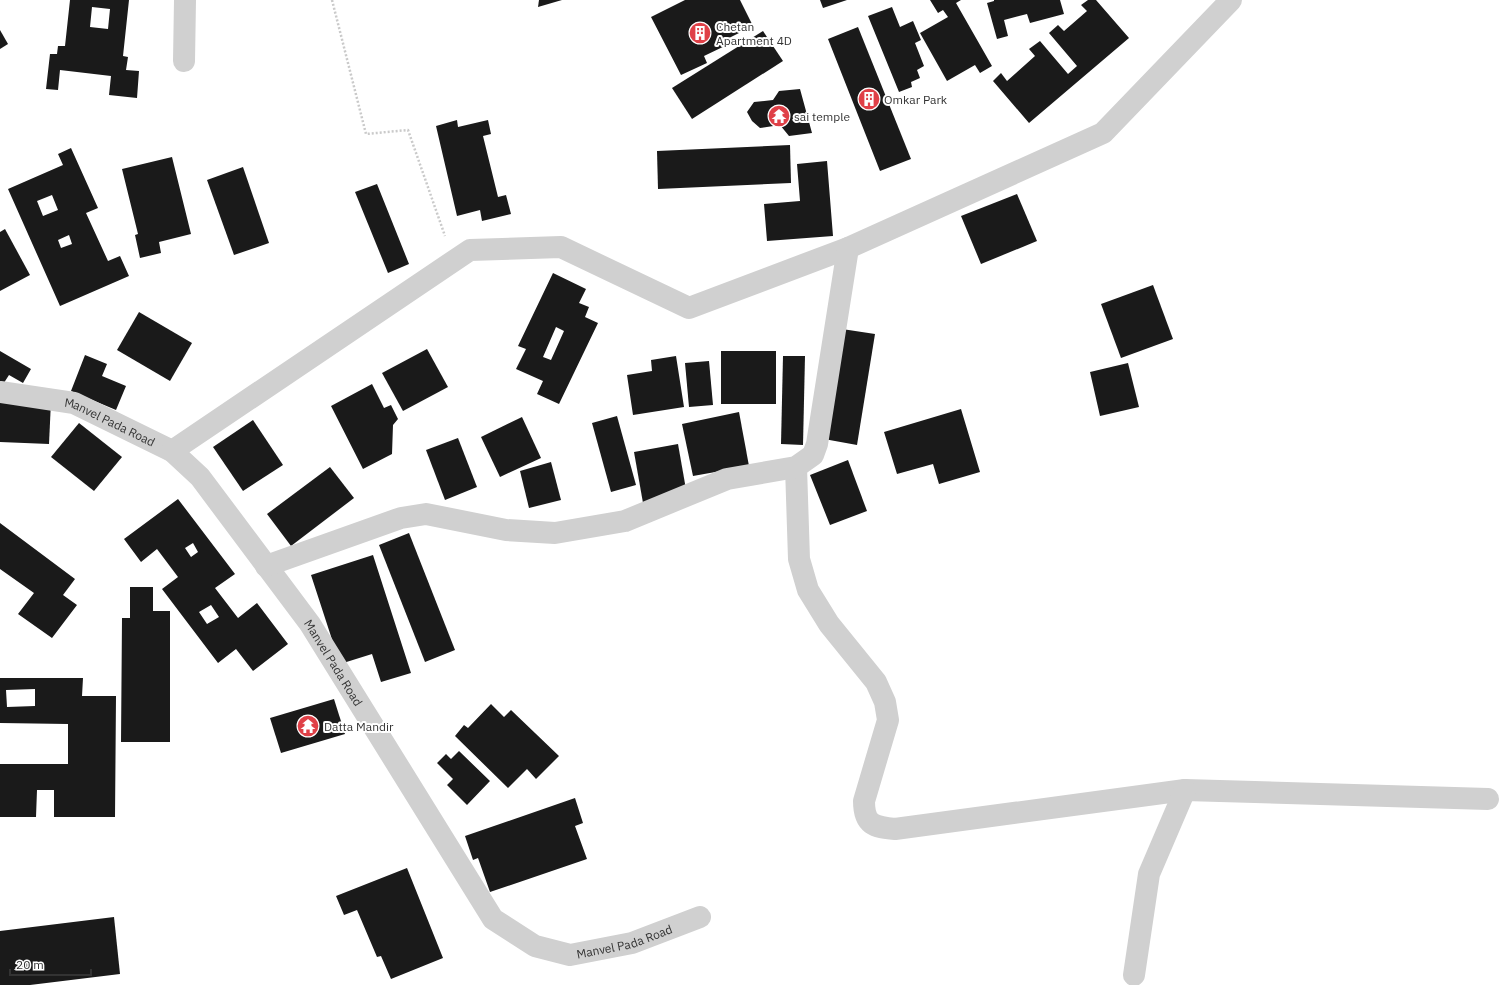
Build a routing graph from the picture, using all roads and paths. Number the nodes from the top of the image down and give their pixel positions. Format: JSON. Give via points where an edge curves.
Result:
{"nodes":[{"id":1,"x":185,"y":0,"type":"edge"},
{"id":2,"x":332,"y":0,"type":"edge"},
{"id":3,"x":1231,"y":0,"type":"edge"},
{"id":4,"x":184,"y":61,"type":"dead end"},
{"id":5,"x":848,"y":248,"type":"junction"},
{"id":6,"x":454,"y":262,"type":"junction"},
{"id":7,"x":0,"y":392,"type":"edge"},
{"id":8,"x":172,"y":451,"type":"junction"},
{"id":9,"x":796,"y":467,"type":"junction"},
{"id":10,"x":266,"y":566,"type":"junction"},
{"id":11,"x":1185,"y":790,"type":"junction"},
{"id":12,"x":1488,"y":799,"type":"dead end"},
{"id":13,"x":700,"y":917,"type":"dead end"},
{"id":14,"x":1134,"y":975,"type":"dead end"}],
"edges":[{"from":1,"to":4,"type":"street"},
{"from":2,"to":6,"type":"path","via":[[366,134],[408,130]]},
{"from":3,"to":5,"type":"street","via":[[1103,133]]},
{"from":5,"to":6,"type":"street","via":[[689,308],[561,247],[470,250]]},
{"from":5,"to":9,"type":"street","via":[[817,444],[813,455]]},
{"from":6,"to":8,"type":"street"},
{"from":7,"to":8,"type":"street","name":"Manvel Pada Road","via":[[74,403]]},
{"from":8,"to":10,"type":"street","name":"Manvel Pada Road","via":[[200,477]]},
{"from":9,"to":10,"type":"street","via":[[727,479],[625,520],[555,534],[506,530],[426,514],[401,518]]},
{"from":9,"to":11,"type":"street","via":[[799,559],[808,590],[829,624],[876,682],[885,702],[888,720],[864,801],[864,812],[869,822],[878,827],[895,829]]},
{"from":10,"to":13,"type":"street","name":"Manvel Pada Road","via":[[310,624],[493,919],[535,946],[570,955],[632,943]]},
{"from":11,"to":12,"type":"street"},
{"from":11,"to":14,"type":"street","via":[[1149,874]]}]}
